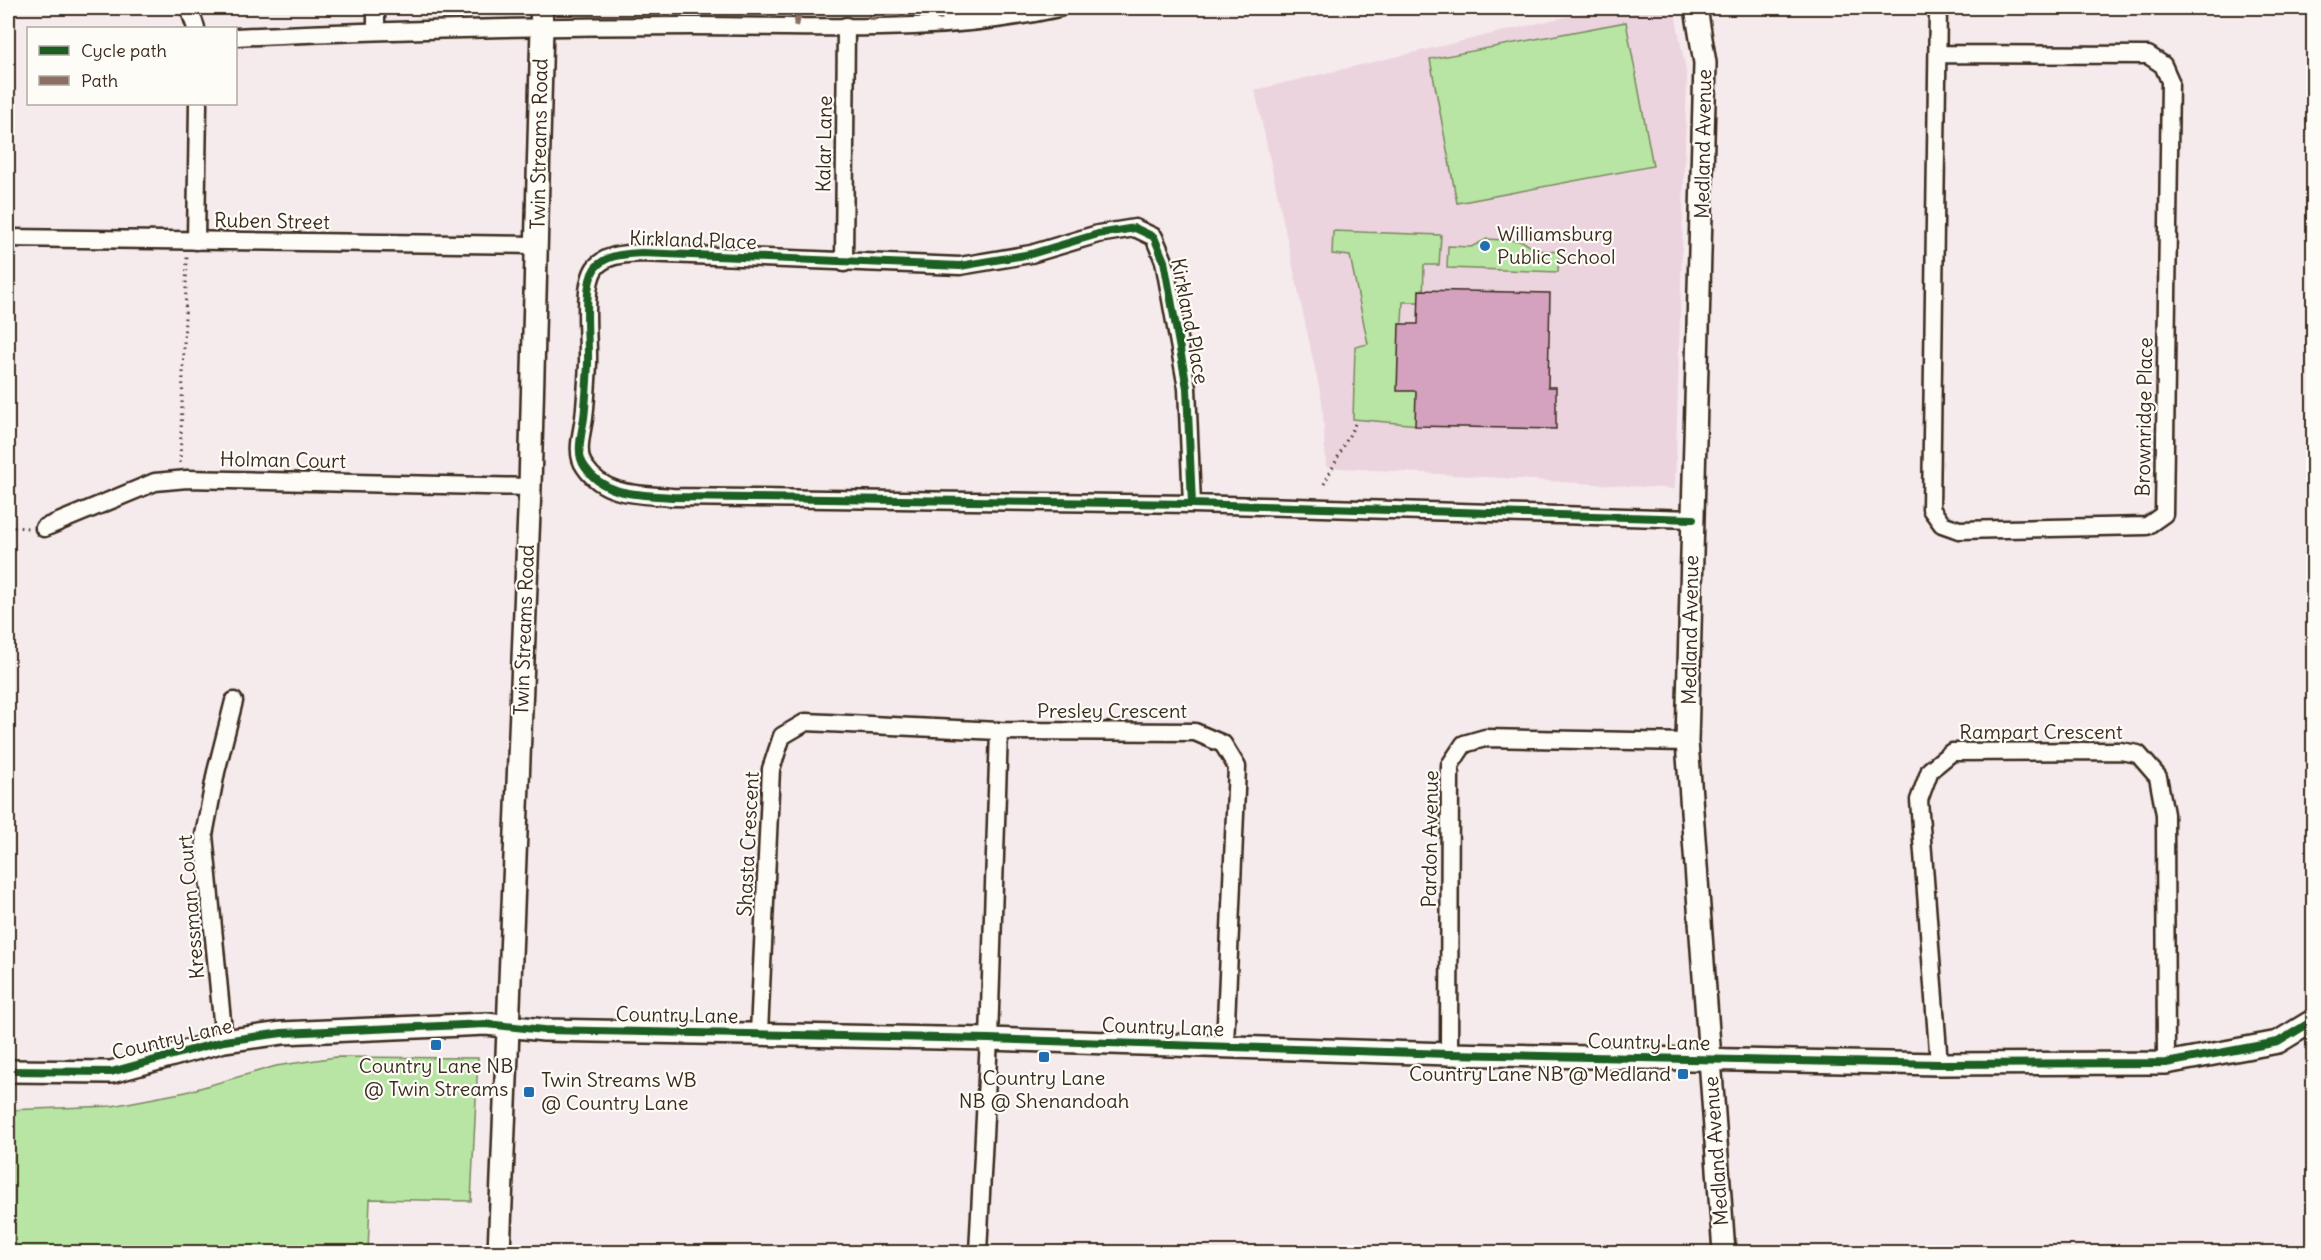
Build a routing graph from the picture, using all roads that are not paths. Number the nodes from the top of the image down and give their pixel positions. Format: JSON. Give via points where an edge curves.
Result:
{"nodes":[{"id":1,"x":189,"y":8,"type":"edge"},
{"id":2,"x":376,"y":8,"type":"edge"},
{"id":3,"x":1059,"y":8,"type":"edge"},
{"id":4,"x":1696,"y":8,"type":"edge"},
{"id":5,"x":1938,"y":8,"type":"edge"},
{"id":6,"x":542,"y":17,"type":"edge"},
{"id":7,"x":846,"y":26,"type":"junction"},
{"id":8,"x":196,"y":27,"type":"edge"},
{"id":9,"x":376,"y":31,"type":"junction"},
{"id":10,"x":237,"y":38,"type":"edge"},
{"id":11,"x":1939,"y":54,"type":"junction"},
{"id":12,"x":198,"y":105,"type":"edge"},
{"id":13,"x":8,"y":237,"type":"edge"},
{"id":14,"x":196,"y":241,"type":"junction"},
{"id":15,"x":537,"y":245,"type":"junction"},
{"id":16,"x":844,"y":263,"type":"junction"},
{"id":17,"x":530,"y":487,"type":"junction"},
{"id":18,"x":1192,"y":504,"type":"junction"},
{"id":19,"x":1693,"y":519,"type":"junction"},
{"id":20,"x":44,"y":528,"type":"road end"},
{"id":21,"x":234,"y":701,"type":"dead end"},
{"id":22,"x":999,"y":731,"type":"junction"},
{"id":23,"x":1688,"y":742,"type":"junction"},
{"id":24,"x":2313,"y":1020,"type":"edge"},
{"id":25,"x":508,"y":1027,"type":"junction"},
{"id":26,"x":759,"y":1033,"type":"junction"},
{"id":27,"x":988,"y":1039,"type":"junction"},
{"id":28,"x":225,"y":1041,"type":"junction"},
{"id":29,"x":1225,"y":1045,"type":"junction"},
{"id":30,"x":1449,"y":1054,"type":"junction"},
{"id":31,"x":1709,"y":1060,"type":"junction"},
{"id":32,"x":2166,"y":1063,"type":"junction"},
{"id":33,"x":1939,"y":1064,"type":"junction"},
{"id":34,"x":8,"y":1071,"type":"edge"},
{"id":35,"x":499,"y":1252,"type":"edge"},
{"id":36,"x":978,"y":1252,"type":"edge"},
{"id":37,"x":1724,"y":1252,"type":"edge"}],
"edges":[{"from":1,"to":8,"type":"street"},
{"from":2,"to":9,"type":"street"},
{"from":3,"to":7,"type":"street","via":[[1028,15],[923,25]]},
{"from":4,"to":19,"type":"street","name":"Medland Avenue","via":[[1706,63]]},
{"from":5,"to":11,"type":"street","name":"Brownridge Place"},
{"from":6,"to":7,"type":"street"},
{"from":6,"to":9,"type":"street"},
{"from":6,"to":15,"type":"street","name":"Twin Streams Road"},
{"from":7,"to":16,"type":"street","name":"Kalar Lane"},
{"from":9,"to":10,"type":"street"},
{"from":11,"to":11,"type":"street","name":"Brownridge Place","via":[[1931,509],[1942,524],[1959,530],[2147,526],[2164,514],[2170,81],[2163,65],[2148,55]]},
{"from":12,"to":14,"type":"street"},
{"from":13,"to":14,"type":"street","name":"Ruben Street"},
{"from":14,"to":15,"type":"street","name":"Ruben Street"},
{"from":15,"to":17,"type":"street","name":"Twin Streams Road"},
{"from":16,"to":18,"type":"street","name":"Kirkland Place","via":[[960,266],[1031,254],[1107,232],[1135,228],[1154,237],[1164,261],[1187,388]]},
{"from":16,"to":18,"type":"street","name":"Kirkland Place","via":[[642,253],[619,254],[604,261],[595,269],[589,287],[588,363],[580,451],[584,466],[605,488],[672,497]]},
{"from":17,"to":20,"type":"street","name":"Holman Court","via":[[155,482]]},
{"from":17,"to":25,"type":"street","name":"Twin Streams Road"},
{"from":18,"to":19,"type":"street","name":"Kirkland Place"},
{"from":19,"to":23,"type":"street","name":"Medland Avenue"},
{"from":21,"to":28,"type":"street","name":"Kressman Court","via":[[204,835]]},
{"from":22,"to":26,"type":"street","name":"Shasta Crescent","via":[[806,722],[782,736],[771,769]]},
{"from":22,"to":27,"type":"street"},
{"from":22,"to":29,"type":"street","name":"Presley Crescent","via":[[1196,732],[1223,744],[1237,767]]},
{"from":23,"to":30,"type":"street","name":"Pardon Avenue","via":[[1485,738],[1464,744],[1450,765]]},
{"from":23,"to":31,"type":"street","name":"Medland Avenue"},
{"from":24,"to":32,"type":"street","name":"Country Lane","via":[[2278,1042]]},
{"from":25,"to":26,"type":"street","name":"Country Lane"},
{"from":25,"to":28,"type":"street","name":"Country Lane","via":[[486,1024],[282,1033]]},
{"from":25,"to":35,"type":"street","name":"Twin Streams Road"},
{"from":26,"to":27,"type":"street","name":"Country Lane"},
{"from":27,"to":29,"type":"street","name":"Country Lane"},
{"from":27,"to":36,"type":"street"},
{"from":28,"to":34,"type":"street","name":"Country Lane","via":[[111,1072]]},
{"from":29,"to":30,"type":"street","name":"Country Lane"},
{"from":30,"to":31,"type":"street","name":"Country Lane"},
{"from":31,"to":33,"type":"street","name":"Country Lane"},
{"from":31,"to":37,"type":"street","name":"Medland Avenue"},
{"from":32,"to":33,"type":"street","name":"Country Lane"},
{"from":32,"to":33,"type":"street","name":"Rampart Crescent","via":[[2165,814],[2158,777],[2138,754],[2109,751],[1952,752],[1930,770],[1919,800]]}]}
